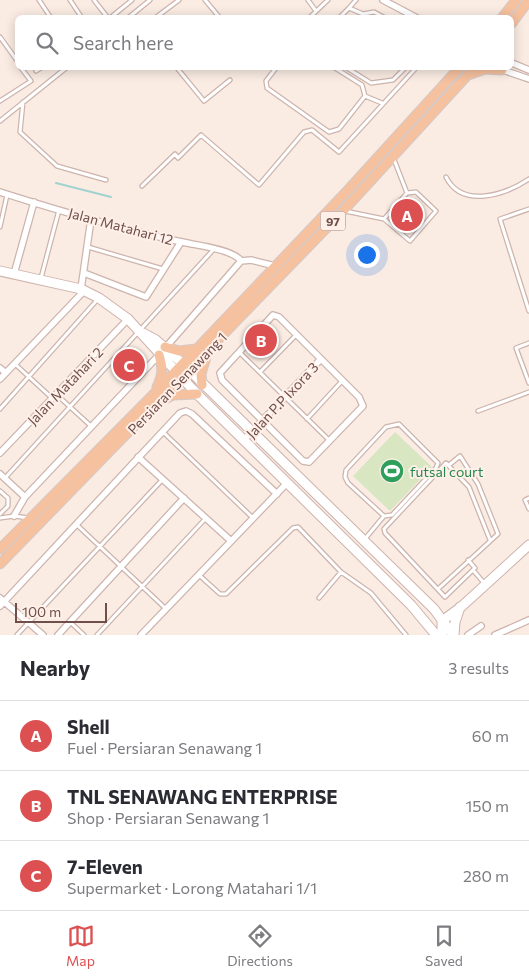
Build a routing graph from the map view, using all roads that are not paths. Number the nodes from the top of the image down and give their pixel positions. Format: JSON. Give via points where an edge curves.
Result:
{"nodes":[{"id":1,"x":39,"y":0,"type":"edge"},
{"id":2,"x":70,"y":0,"type":"edge"},
{"id":3,"x":94,"y":0,"type":"edge"},
{"id":4,"x":132,"y":0,"type":"edge"},
{"id":5,"x":150,"y":0,"type":"edge"},
{"id":6,"x":179,"y":0,"type":"edge"},
{"id":7,"x":206,"y":0,"type":"edge"},
{"id":8,"x":308,"y":0,"type":"edge"},
{"id":9,"x":328,"y":0,"type":"edge"},
{"id":10,"x":356,"y":0,"type":"edge"},
{"id":11,"x":383,"y":0,"type":"edge"},
{"id":12,"x":516,"y":0,"type":"edge"},
{"id":13,"x":529,"y":0,"type":"edge"},
{"id":14,"x":349,"y":8,"type":"junction"},
{"id":15,"x":316,"y":11,"type":"junction"},
{"id":16,"x":49,"y":15,"type":"edge"},
{"id":17,"x":80,"y":15,"type":"edge"},
{"id":18,"x":106,"y":15,"type":"edge"},
{"id":19,"x":113,"y":15,"type":"edge"},
{"id":20,"x":132,"y":15,"type":"edge"},
{"id":21,"x":159,"y":15,"type":"edge"},
{"id":22,"x":218,"y":15,"type":"edge"},
{"id":23,"x":312,"y":15,"type":"edge"},
{"id":24,"x":342,"y":15,"type":"edge"},
{"id":25,"x":380,"y":15,"type":"edge"},
{"id":26,"x":411,"y":15,"type":"edge"},
{"id":27,"x":504,"y":15,"type":"edge"},
{"id":28,"x":514,"y":20,"type":"edge"},
{"id":29,"x":0,"y":37,"type":"edge"},
{"id":30,"x":15,"y":58,"type":"edge"},
{"id":31,"x":514,"y":64,"type":"edge"},
{"id":32,"x":22,"y":70,"type":"edge"},
{"id":33,"x":63,"y":70,"type":"edge"},
{"id":34,"x":179,"y":70,"type":"edge"},
{"id":35,"x":274,"y":70,"type":"edge"},
{"id":36,"x":338,"y":70,"type":"edge"},
{"id":37,"x":350,"y":70,"type":"edge"},
{"id":38,"x":403,"y":70,"type":"edge"},
{"id":39,"x":414,"y":70,"type":"edge"},
{"id":40,"x":456,"y":70,"type":"edge"},
{"id":41,"x":472,"y":70,"type":"edge"},
{"id":42,"x":482,"y":70,"type":"edge"},
{"id":43,"x":503,"y":70,"type":"edge"},
{"id":44,"x":529,"y":70,"type":"edge"},
{"id":45,"x":466,"y":75,"type":"junction"},
{"id":46,"x":529,"y":79,"type":"edge"},
{"id":47,"x":230,"y":80,"type":"dead end"},
{"id":48,"x":365,"y":96,"type":"junction"},
{"id":49,"x":0,"y":101,"type":"edge"},
{"id":50,"x":23,"y":102,"type":"junction"},
{"id":51,"x":383,"y":103,"type":"junction"},
{"id":52,"x":0,"y":121,"type":"edge"},
{"id":53,"x":393,"y":156,"type":"junction"},
{"id":54,"x":446,"y":177,"type":"dead end"},
{"id":55,"x":529,"y":179,"type":"edge"},
{"id":56,"x":106,"y":180,"type":"dead end"},
{"id":57,"x":142,"y":186,"type":"dead end"},
{"id":58,"x":0,"y":192,"type":"edge"},
{"id":59,"x":407,"y":193,"type":"junction"},
{"id":60,"x":8,"y":195,"type":"junction"},
{"id":61,"x":34,"y":202,"type":"junction"},
{"id":62,"x":529,"y":209,"type":"edge"},
{"id":63,"x":59,"y":210,"type":"junction"},
{"id":64,"x":343,"y":211,"type":"junction"},
{"id":65,"x":384,"y":219,"type":"junction"},
{"id":66,"x":91,"y":220,"type":"junction"},
{"id":67,"x":0,"y":227,"type":"edge"},
{"id":68,"x":181,"y":242,"type":"junction"},
{"id":69,"x":86,"y":246,"type":"junction"},
{"id":70,"x":214,"y":248,"type":"junction"},
{"id":71,"x":241,"y":261,"type":"junction"},
{"id":72,"x":275,"y":266,"type":"junction"},
{"id":73,"x":164,"y":269,"type":"junction"},
{"id":74,"x":0,"y":270,"type":"edge"},
{"id":75,"x":14,"y":274,"type":"junction"},
{"id":76,"x":84,"y":274,"type":"junction"},
{"id":77,"x":40,"y":281,"type":"junction"},
{"id":78,"x":82,"y":290,"type":"junction"},
{"id":79,"x":99,"y":298,"type":"junction"},
{"id":80,"x":529,"y":311,"type":"edge"},
{"id":81,"x":128,"y":319,"type":"junction"},
{"id":82,"x":141,"y":331,"type":"junction"},
{"id":83,"x":297,"y":335,"type":"junction"},
{"id":84,"x":529,"y":343,"type":"edge"},
{"id":85,"x":196,"y":348,"type":"junction"},
{"id":86,"x":162,"y":351,"type":"junction"},
{"id":87,"x":238,"y":351,"type":"junction"},
{"id":88,"x":208,"y":352,"type":"junction"},
{"id":89,"x":320,"y":360,"type":"junction"},
{"id":90,"x":182,"y":363,"type":"junction"},
{"id":91,"x":15,"y":364,"type":"junction"},
{"id":92,"x":0,"y":368,"type":"edge"},
{"id":93,"x":175,"y":371,"type":"junction"},
{"id":94,"x":189,"y":371,"type":"junction"},
{"id":95,"x":260,"y":372,"type":"junction"},
{"id":96,"x":6,"y":373,"type":"junction"},
{"id":97,"x":30,"y":378,"type":"junction"},
{"id":98,"x":182,"y":378,"type":"junction"},
{"id":99,"x":0,"y":379,"type":"edge"},
{"id":100,"x":342,"y":381,"type":"junction"},
{"id":101,"x":529,"y":383,"type":"edge"},
{"id":102,"x":202,"y":385,"type":"junction"},
{"id":103,"x":155,"y":392,"type":"junction"},
{"id":104,"x":529,"y":392,"type":"edge"},
{"id":105,"x":197,"y":394,"type":"junction"},
{"id":106,"x":55,"y":397,"type":"junction"},
{"id":107,"x":285,"y":397,"type":"junction"},
{"id":108,"x":160,"y":401,"type":"junction"},
{"id":109,"x":70,"y":408,"type":"junction"},
{"id":110,"x":0,"y":409,"type":"edge"},
{"id":111,"x":478,"y":411,"type":"dead end"},
{"id":112,"x":307,"y":419,"type":"junction"},
{"id":113,"x":264,"y":420,"type":"junction"},
{"id":114,"x":92,"y":427,"type":"junction"},
{"id":115,"x":162,"y":431,"type":"junction"},
{"id":116,"x":251,"y":433,"type":"junction"},
{"id":117,"x":243,"y":441,"type":"junction"},
{"id":118,"x":330,"y":442,"type":"junction"},
{"id":119,"x":0,"y":453,"type":"edge"},
{"id":120,"x":138,"y":457,"type":"junction"},
{"id":121,"x":449,"y":465,"type":"junction"},
{"id":122,"x":3,"y":476,"type":"edge"},
{"id":123,"x":164,"y":478,"type":"junction"},
{"id":124,"x":286,"y":484,"type":"junction"},
{"id":125,"x":0,"y":491,"type":"edge"},
{"id":126,"x":277,"y":494,"type":"junction"},
{"id":127,"x":25,"y":497,"type":"junction"},
{"id":128,"x":184,"y":498,"type":"junction"},
{"id":129,"x":529,"y":498,"type":"edge"},
{"id":130,"x":529,"y":509,"type":"edge"},
{"id":131,"x":0,"y":516,"type":"edge"},
{"id":132,"x":14,"y":516,"type":"junction"},
{"id":133,"x":384,"y":516,"type":"junction"},
{"id":134,"x":30,"y":518,"type":"junction"},
{"id":135,"x":206,"y":518,"type":"junction"},
{"id":136,"x":253,"y":518,"type":"junction"},
{"id":137,"x":77,"y":525,"type":"junction"},
{"id":138,"x":230,"y":540,"type":"junction"},
{"id":139,"x":363,"y":540,"type":"junction"},
{"id":140,"x":490,"y":540,"type":"junction"},
{"id":141,"x":529,"y":545,"type":"edge"},
{"id":142,"x":100,"y":547,"type":"junction"},
{"id":143,"x":0,"y":549,"type":"edge"},
{"id":144,"x":468,"y":560,"type":"junction"},
{"id":145,"x":0,"y":564,"type":"edge"},
{"id":146,"x":120,"y":567,"type":"junction"},
{"id":147,"x":473,"y":570,"type":"junction"},
{"id":148,"x":341,"y":572,"type":"junction"},
{"id":149,"x":199,"y":574,"type":"junction"},
{"id":150,"x":484,"y":584,"type":"junction"},
{"id":151,"x":141,"y":587,"type":"junction"},
{"id":152,"x":438,"y":588,"type":"junction"},
{"id":153,"x":319,"y":598,"type":"dead end"},
{"id":154,"x":1,"y":601,"type":"edge"},
{"id":155,"x":460,"y":607,"type":"junction"},
{"id":156,"x":165,"y":608,"type":"junction"},
{"id":157,"x":434,"y":610,"type":"junction"},
{"id":158,"x":529,"y":620,"type":"edge"},
{"id":159,"x":442,"y":621,"type":"junction"},
{"id":160,"x":28,"y":622,"type":"junction"},
{"id":161,"x":70,"y":622,"type":"junction"},
{"id":162,"x":481,"y":626,"type":"dead end"},
{"id":163,"x":17,"y":635,"type":"edge"},
{"id":164,"x":43,"y":635,"type":"edge"},
{"id":165,"x":58,"y":635,"type":"edge"},
{"id":166,"x":84,"y":635,"type":"edge"},
{"id":167,"x":97,"y":635,"type":"edge"},
{"id":168,"x":141,"y":635,"type":"edge"},
{"id":169,"x":406,"y":635,"type":"edge"},
{"id":170,"x":436,"y":635,"type":"edge"},
{"id":171,"x":442,"y":635,"type":"edge"},
{"id":172,"x":454,"y":635,"type":"edge"},
{"id":173,"x":468,"y":635,"type":"edge"},
{"id":174,"x":495,"y":635,"type":"edge"}],
"edges":[{"from":1,"to":16,"type":"lane"},
{"from":2,"to":17,"type":"lane"},
{"from":3,"to":18,"type":"lane"},
{"from":4,"to":19,"type":"lane"},
{"from":5,"to":20,"type":"lane"},
{"from":6,"to":21,"type":"lane"},
{"from":7,"to":22,"type":"lane"},
{"from":8,"to":15,"type":"lane"},
{"from":9,"to":15,"type":"lane"},
{"from":10,"to":14,"type":"lane"},
{"from":11,"to":26,"type":"street"},
{"from":12,"to":27,"type":"main road"},
{"from":13,"to":28,"type":"main road"},
{"from":14,"to":24,"type":"lane"},
{"from":14,"to":25,"type":"lane","via":[[363,14],[374,12]]},
{"from":15,"to":23,"type":"lane"},
{"from":29,"to":30,"type":"lane"},
{"from":31,"to":44,"type":"street"},
{"from":32,"to":49,"type":"lane","via":[[30,81]]},
{"from":33,"to":50,"type":"lane"},
{"from":34,"to":47,"type":"lane","via":[[204,101]]},
{"from":35,"to":48,"type":"lane","via":[[266,81],[267,88],[329,132],[339,129]]},
{"from":36,"to":48,"type":"lane","via":[[362,85]]},
{"from":37,"to":38,"type":"lane","via":[[371,83],[393,80]]},
{"from":39,"to":51,"type":"lane"},
{"from":40,"to":72,"type":"main road","name":"Persiaran Senawang 1","number":"97"},
{"from":41,"to":45,"type":"main road","name":"Persiaran Senawang 1","number":"97"},
{"from":42,"to":45,"type":"main road"},
{"from":43,"to":46,"type":"street"},
{"from":45,"to":53,"type":"main road","name":"Persiaran Senawang 1","number":"97"},
{"from":48,"to":51,"type":"lane"},
{"from":50,"to":52,"type":"lane"},
{"from":50,"to":56,"type":"lane","via":[[20,132],[57,166]]},
{"from":51,"to":57,"type":"lane","via":[[339,152],[312,130],[304,132],[259,185],[201,134],[178,158],[174,154]]},
{"from":53,"to":59,"type":"lane"},
{"from":53,"to":64,"type":"main road","name":"Persiaran Senawang 1","number":"97"},
{"from":54,"to":55,"type":"lane","via":[[451,187],[462,194],[483,196],[512,190]]},
{"from":58,"to":60,"type":"street","name":"Jalan Matahari 12"},
{"from":59,"to":65,"type":"lane"},
{"from":59,"to":65,"type":"lane","via":[[416,192],[436,211],[410,241]]},
{"from":60,"to":61,"type":"street","name":"Jalan Matahari 12"},
{"from":60,"to":67,"type":"lane"},
{"from":61,"to":63,"type":"street","name":"Jalan Matahari 12"},
{"from":61,"to":75,"type":"street"},
{"from":62,"to":80,"type":"lane","via":[[500,220]]},
{"from":63,"to":66,"type":"street","name":"Jalan Matahari 12"},
{"from":63,"to":77,"type":"lane"},
{"from":64,"to":65,"type":"lane"},
{"from":64,"to":88,"type":"main road","name":"Persiaran Senawang 1","number":"97"},
{"from":66,"to":68,"type":"street","name":"Jalan Matahari 12"},
{"from":66,"to":69,"type":"street"},
{"from":68,"to":70,"type":"street","name":"Jalan Matahari 12"},
{"from":68,"to":73,"type":"street"},
{"from":69,"to":73,"type":"lane"},
{"from":69,"to":76,"type":"street"},
{"from":70,"to":71,"type":"street","name":"Jalan Matahari 12","via":[[239,257]]},
{"from":70,"to":82,"type":"lane"},
{"from":71,"to":72,"type":"street"},
{"from":71,"to":86,"type":"street"},
{"from":72,"to":85,"type":"main road","name":"Persiaran Senawang 1","number":"97"},
{"from":73,"to":76,"type":"street","via":[[146,297]]},
{"from":74,"to":75,"type":"street"},
{"from":75,"to":77,"type":"street"},
{"from":76,"to":78,"type":"street"},
{"from":77,"to":78,"type":"street"},
{"from":78,"to":79,"type":"street"},
{"from":78,"to":91,"type":"street"},
{"from":79,"to":81,"type":"street"},
{"from":79,"to":97,"type":"lane"},
{"from":81,"to":82,"type":"street"},
{"from":81,"to":106,"type":"street","name":"Jalan Matahari 2"},
{"from":82,"to":86,"type":"street"},
{"from":82,"to":109,"type":"lane"},
{"from":83,"to":87,"type":"street","via":[[273,315]]},
{"from":83,"to":89,"type":"street"},
{"from":83,"to":95,"type":"lane"},
{"from":84,"to":101,"type":"lane","via":[[516,348]]},
{"from":85,"to":86,"type":"main road"},
{"from":85,"to":90,"type":"main road","name":"Persiaran Senawang 1","number":"97"},
{"from":86,"to":90,"type":"street"},
{"from":86,"to":93,"type":"street"},
{"from":86,"to":103,"type":"main road","via":[[162,377]]},
{"from":86,"to":114,"type":"street"},
{"from":87,"to":95,"type":"lane"},
{"from":87,"to":113,"type":"street","via":[[220,373],[222,380]]},
{"from":88,"to":94,"type":"main road","name":"Persiaran Senawang 1","number":"97"},
{"from":88,"to":102,"type":"main road"},
{"from":89,"to":100,"type":"street"},
{"from":89,"to":107,"type":"street","name":"Jalan P.P Ixora 3"},
{"from":90,"to":93,"type":"main road","name":"Persiaran Senawang 1","number":"97"},
{"from":90,"to":94,"type":"street"},
{"from":91,"to":96,"type":"street"},
{"from":91,"to":97,"type":"lane"},
{"from":92,"to":96,"type":"street"},
{"from":93,"to":98,"type":"street"},
{"from":93,"to":103,"type":"main road","name":"Persiaran Senawang 1","number":"97"},
{"from":94,"to":98,"type":"main road","name":"Persiaran Senawang 1","number":"97"},
{"from":94,"to":102,"type":"street"},
{"from":95,"to":107,"type":"lane"},
{"from":96,"to":99,"type":"street"},
{"from":97,"to":106,"type":"lane"},
{"from":97,"to":110,"type":"lane"},
{"from":98,"to":105,"type":"street"},
{"from":98,"to":108,"type":"main road","name":"Persiaran Senawang 1","number":"97"},
{"from":100,"to":112,"type":"lane"},
{"from":100,"to":118,"type":"street","via":[[359,397],[363,406]]},
{"from":102,"to":116,"type":"street"},
{"from":103,"to":134,"type":"main road","name":"Persiaran Senawang 1","number":"97"},
{"from":104,"to":111,"type":"lane"},
{"from":105,"to":108,"type":"main road","via":[[173,395]]},
{"from":105,"to":117,"type":"street"},
{"from":106,"to":109,"type":"lane"},
{"from":106,"to":119,"type":"street","name":"Jalan Matahari 2"},
{"from":107,"to":112,"type":"lane"},
{"from":107,"to":113,"type":"street","name":"Jalan P.P Ixora 3"},
{"from":108,"to":145,"type":"main road","name":"Persiaran Senawang 1","number":"97"},
{"from":109,"to":114,"type":"lane"},
{"from":109,"to":122,"type":"lane"},
{"from":112,"to":118,"type":"lane"},
{"from":113,"to":116,"type":"street","name":"Jalan P.P Ixora 3"},
{"from":113,"to":118,"type":"street","via":[[303,461],[309,462]]},
{"from":114,"to":127,"type":"street"},
{"from":115,"to":120,"type":"street"},
{"from":115,"to":126,"type":"street","via":[[180,413],[192,414]]},
{"from":115,"to":136,"type":"lane"},
{"from":116,"to":117,"type":"street","name":"Jalan P.P Ixora 3"},
{"from":116,"to":139,"type":"street"},
{"from":117,"to":124,"type":"street"},
{"from":120,"to":123,"type":"street"},
{"from":120,"to":137,"type":"street"},
{"from":121,"to":140,"type":"lane","via":[[469,486]]},
{"from":121,"to":140,"type":"lane","via":[[460,456],[478,484],[498,534]]},
{"from":121,"to":152,"type":"lane","via":[[445,463],[384,528],[385,533]]},
{"from":122,"to":127,"type":"street"},
{"from":123,"to":128,"type":"street"},
{"from":123,"to":142,"type":"lane"},
{"from":124,"to":126,"type":"street"},
{"from":124,"to":170,"type":"street"},
{"from":125,"to":131,"type":"lane","via":[[8,498],[8,506]]},
{"from":126,"to":136,"type":"street"},
{"from":127,"to":132,"type":"street"},
{"from":128,"to":135,"type":"street"},
{"from":128,"to":146,"type":"street"},
{"from":129,"to":130,"type":"lane","via":[[525,500]]},
{"from":131,"to":132,"type":"lane"},
{"from":132,"to":134,"type":"lane"},
{"from":133,"to":133,"type":"lane","via":[[348,483],[346,470],[386,427],[399,424],[438,463],[392,515]]},
{"from":133,"to":139,"type":"lane"},
{"from":134,"to":143,"type":"main road","name":"Persiaran Senawang 1","number":"97"},
{"from":135,"to":138,"type":"street"},
{"from":135,"to":151,"type":"lane"},
{"from":136,"to":138,"type":"street"},
{"from":137,"to":142,"type":"lane"},
{"from":137,"to":154,"type":"street"},
{"from":138,"to":149,"type":"street"},
{"from":139,"to":157,"type":"street"},
{"from":140,"to":144,"type":"lane"},
{"from":141,"to":150,"type":"street"},
{"from":142,"to":146,"type":"lane"},
{"from":142,"to":160,"type":"lane"},
{"from":144,"to":147,"type":"lane","via":[[475,568]]},
{"from":144,"to":152,"type":"lane"},
{"from":146,"to":151,"type":"lane"},
{"from":146,"to":161,"type":"street"},
{"from":147,"to":150,"type":"lane"},
{"from":147,"to":152,"type":"lane","via":[[445,596]]},
{"from":148,"to":149,"type":"lane","via":[[298,527],[293,528],[226,594],[220,594]]},
{"from":148,"to":153,"type":"lane"},
{"from":148,"to":169,"type":"lane","via":[[370,593]]},
{"from":149,"to":156,"type":"street"},
{"from":150,"to":155,"type":"street"},
{"from":151,"to":156,"type":"lane"},
{"from":151,"to":167,"type":"lane"},
{"from":154,"to":160,"type":"street"},
{"from":155,"to":157,"type":"street"},
{"from":155,"to":159,"type":"street"},
{"from":155,"to":172,"type":"street"},
{"from":156,"to":168,"type":"street"},
{"from":157,"to":159,"type":"street"},
{"from":158,"to":174,"type":"street"},
{"from":159,"to":171,"type":"street"},
{"from":159,"to":172,"type":"street"},
{"from":160,"to":163,"type":"lane"},
{"from":160,"to":164,"type":"street"},
{"from":161,"to":165,"type":"street"},
{"from":161,"to":166,"type":"lane"},
{"from":162,"to":173,"type":"street"}]}
